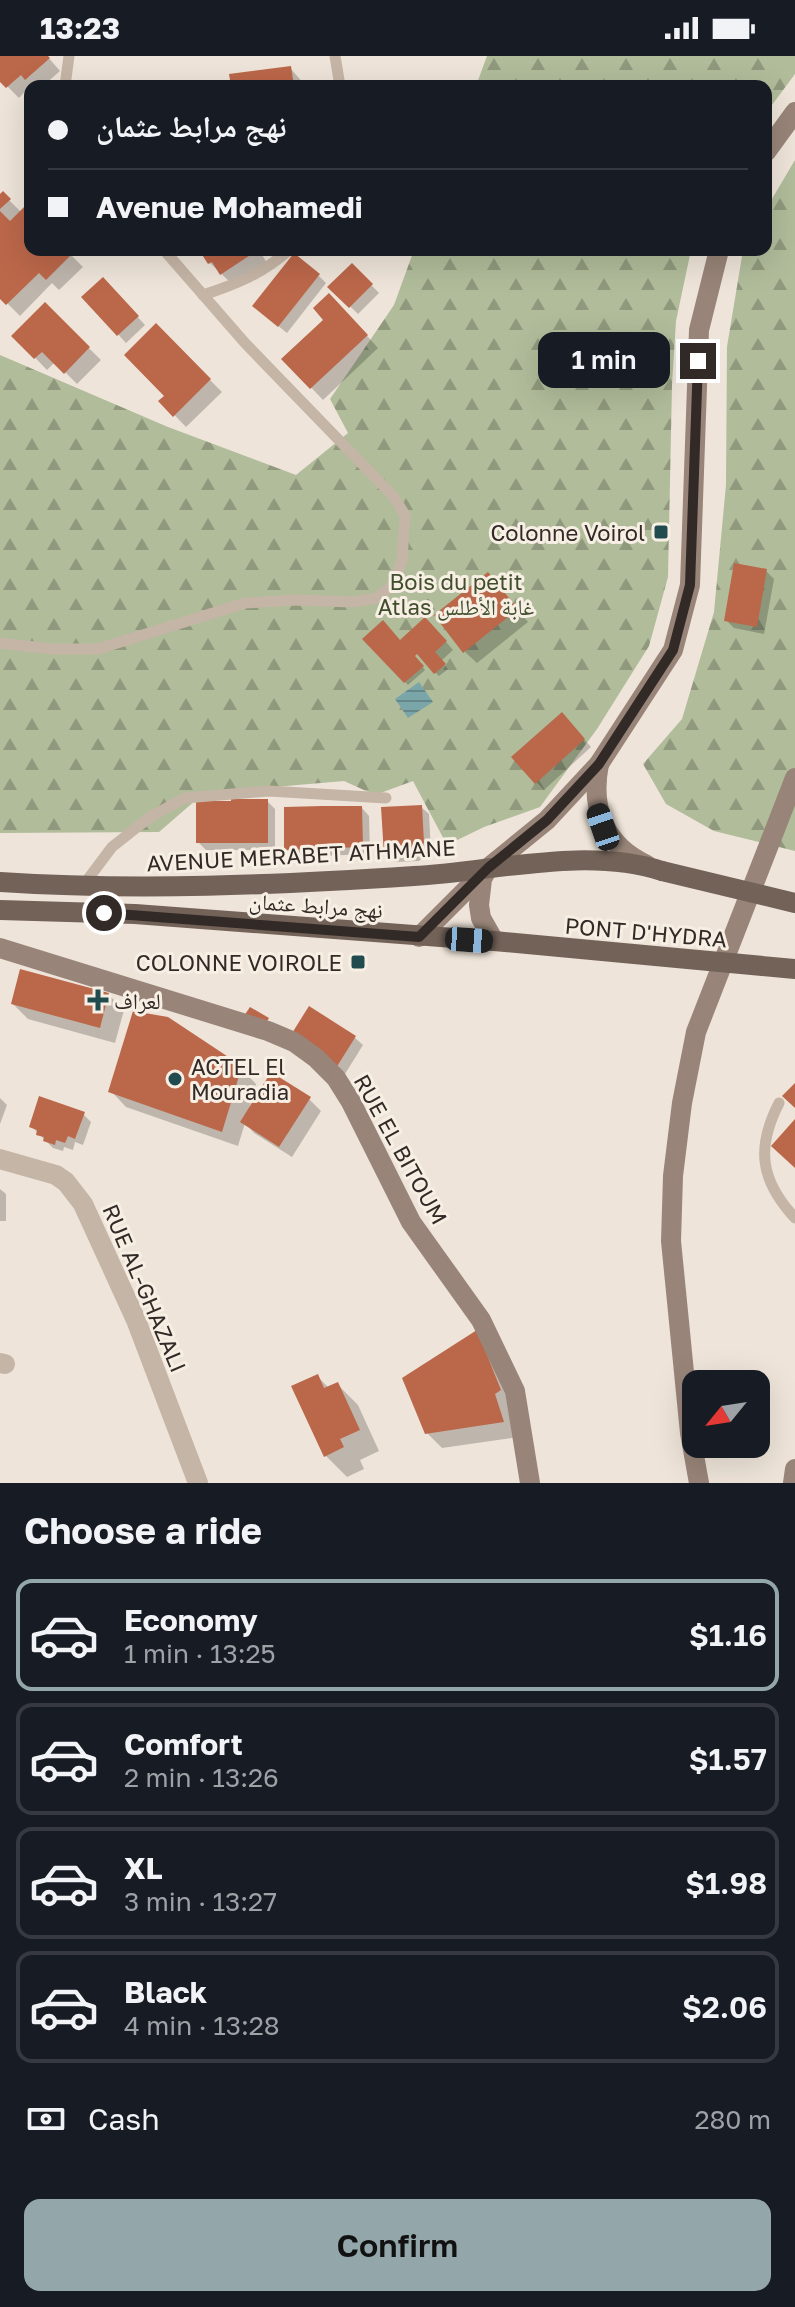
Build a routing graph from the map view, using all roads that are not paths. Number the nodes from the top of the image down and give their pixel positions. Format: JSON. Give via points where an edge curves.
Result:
{"nodes":[{"id":1,"x":69,"y":56,"type":"edge"},
{"id":2,"x":335,"y":56,"type":"edge"},
{"id":3,"x":66,"y":80,"type":"edge"},
{"id":4,"x":339,"y":80,"type":"edge"},
{"id":5,"x":795,"y":112,"type":"edge"},
{"id":6,"x":772,"y":144,"type":"edge"},
{"id":7,"x":169,"y":256,"type":"edge"},
{"id":8,"x":281,"y":256,"type":"edge"},
{"id":9,"x":718,"y":256,"type":"edge"},
{"id":10,"x":203,"y":295,"type":"junction"},
{"id":11,"x":0,"y":643,"type":"edge"},
{"id":12,"x":599,"y":764,"type":"junction"},
{"id":13,"x":795,"y":778,"type":"edge"},
{"id":14,"x":386,"y":798,"type":"dead end"},
{"id":15,"x":488,"y":868,"type":"junction"},
{"id":16,"x":657,"y":869,"type":"junction"},
{"id":17,"x":0,"y":882,"type":"edge"},
{"id":18,"x":81,"y":887,"type":"junction"},
{"id":19,"x":795,"y":903,"type":"edge"},
{"id":20,"x":0,"y":910,"type":"edge"},
{"id":21,"x":419,"y":937,"type":"junction"},
{"id":22,"x":494,"y":941,"type":"junction"},
{"id":23,"x":0,"y":948,"type":"edge"},
{"id":24,"x":795,"y":969,"type":"edge"},
{"id":25,"x":779,"y":1103,"type":"dead end"},
{"id":26,"x":0,"y":1159,"type":"edge"},
{"id":27,"x":795,"y":1218,"type":"edge"},
{"id":28,"x":795,"y":1469,"type":"edge"},
{"id":29,"x":526,"y":1481,"type":"edge"},
{"id":30,"x":198,"y":1483,"type":"edge"},
{"id":31,"x":699,"y":1483,"type":"edge"},
{"id":32,"x":793,"y":1483,"type":"edge"}],
"edges":[{"from":1,"to":3,"type":"lane"},
{"from":2,"to":4,"type":"lane"},
{"from":5,"to":6,"type":"main road"},
{"from":7,"to":10,"type":"lane"},
{"from":8,"to":10,"type":"lane","via":[[244,280]]},
{"from":9,"to":12,"type":"main road","via":[[699,330],[690,585],[673,650]]},
{"from":10,"to":11,"type":"lane","via":[[394,497],[405,515],[395,583],[377,598],[353,602],[245,603],[98,649]]},
{"from":12,"to":15,"type":"main road","via":[[547,820]]},
{"from":12,"to":16,"type":"main road","via":[[596,807],[603,827],[632,858]]},
{"from":13,"to":31,"type":"main road","via":[[696,1032],[682,1103],[671,1241]]},
{"from":14,"to":18,"type":"lane","via":[[269,791],[185,798],[112,847]]},
{"from":15,"to":16,"type":"main road","name":"AVENUE MERABET ATHMANE","via":[[586,861]]},
{"from":15,"to":18,"type":"main road","name":"AVENUE MERABET ATHMANE","via":[[196,888]]},
{"from":15,"to":21,"type":"main road"},
{"from":15,"to":22,"type":"main road","via":[[479,905]]},
{"from":16,"to":19,"type":"main road","name":"AVENUE MERABET ATHMANE","bridge":true},
{"from":17,"to":18,"type":"main road","name":"AVENUE MERABET ATHMANE"},
{"from":20,"to":21,"type":"main road","name":"نهج مرابط عثمان","via":[[135,914]]},
{"from":21,"to":22,"type":"main road","name":"نهج مرابط عثمان"},
{"from":22,"to":24,"type":"main road","name":"PONT D'HYDRA","bridge":true},
{"from":23,"to":29,"type":"main road","name":"RUE EL BITOUM","via":[[268,1031],[294,1042],[336,1078],[411,1222],[481,1320],[515,1391]]},
{"from":25,"to":27,"type":"lane","via":[[766,1127],[763,1149],[769,1176]]},
{"from":26,"to":30,"type":"street","name":"RUE AL-GHAZALI","via":[[56,1175],[83,1204],[136,1320]]},
{"from":28,"to":32,"type":"main road"}]}
